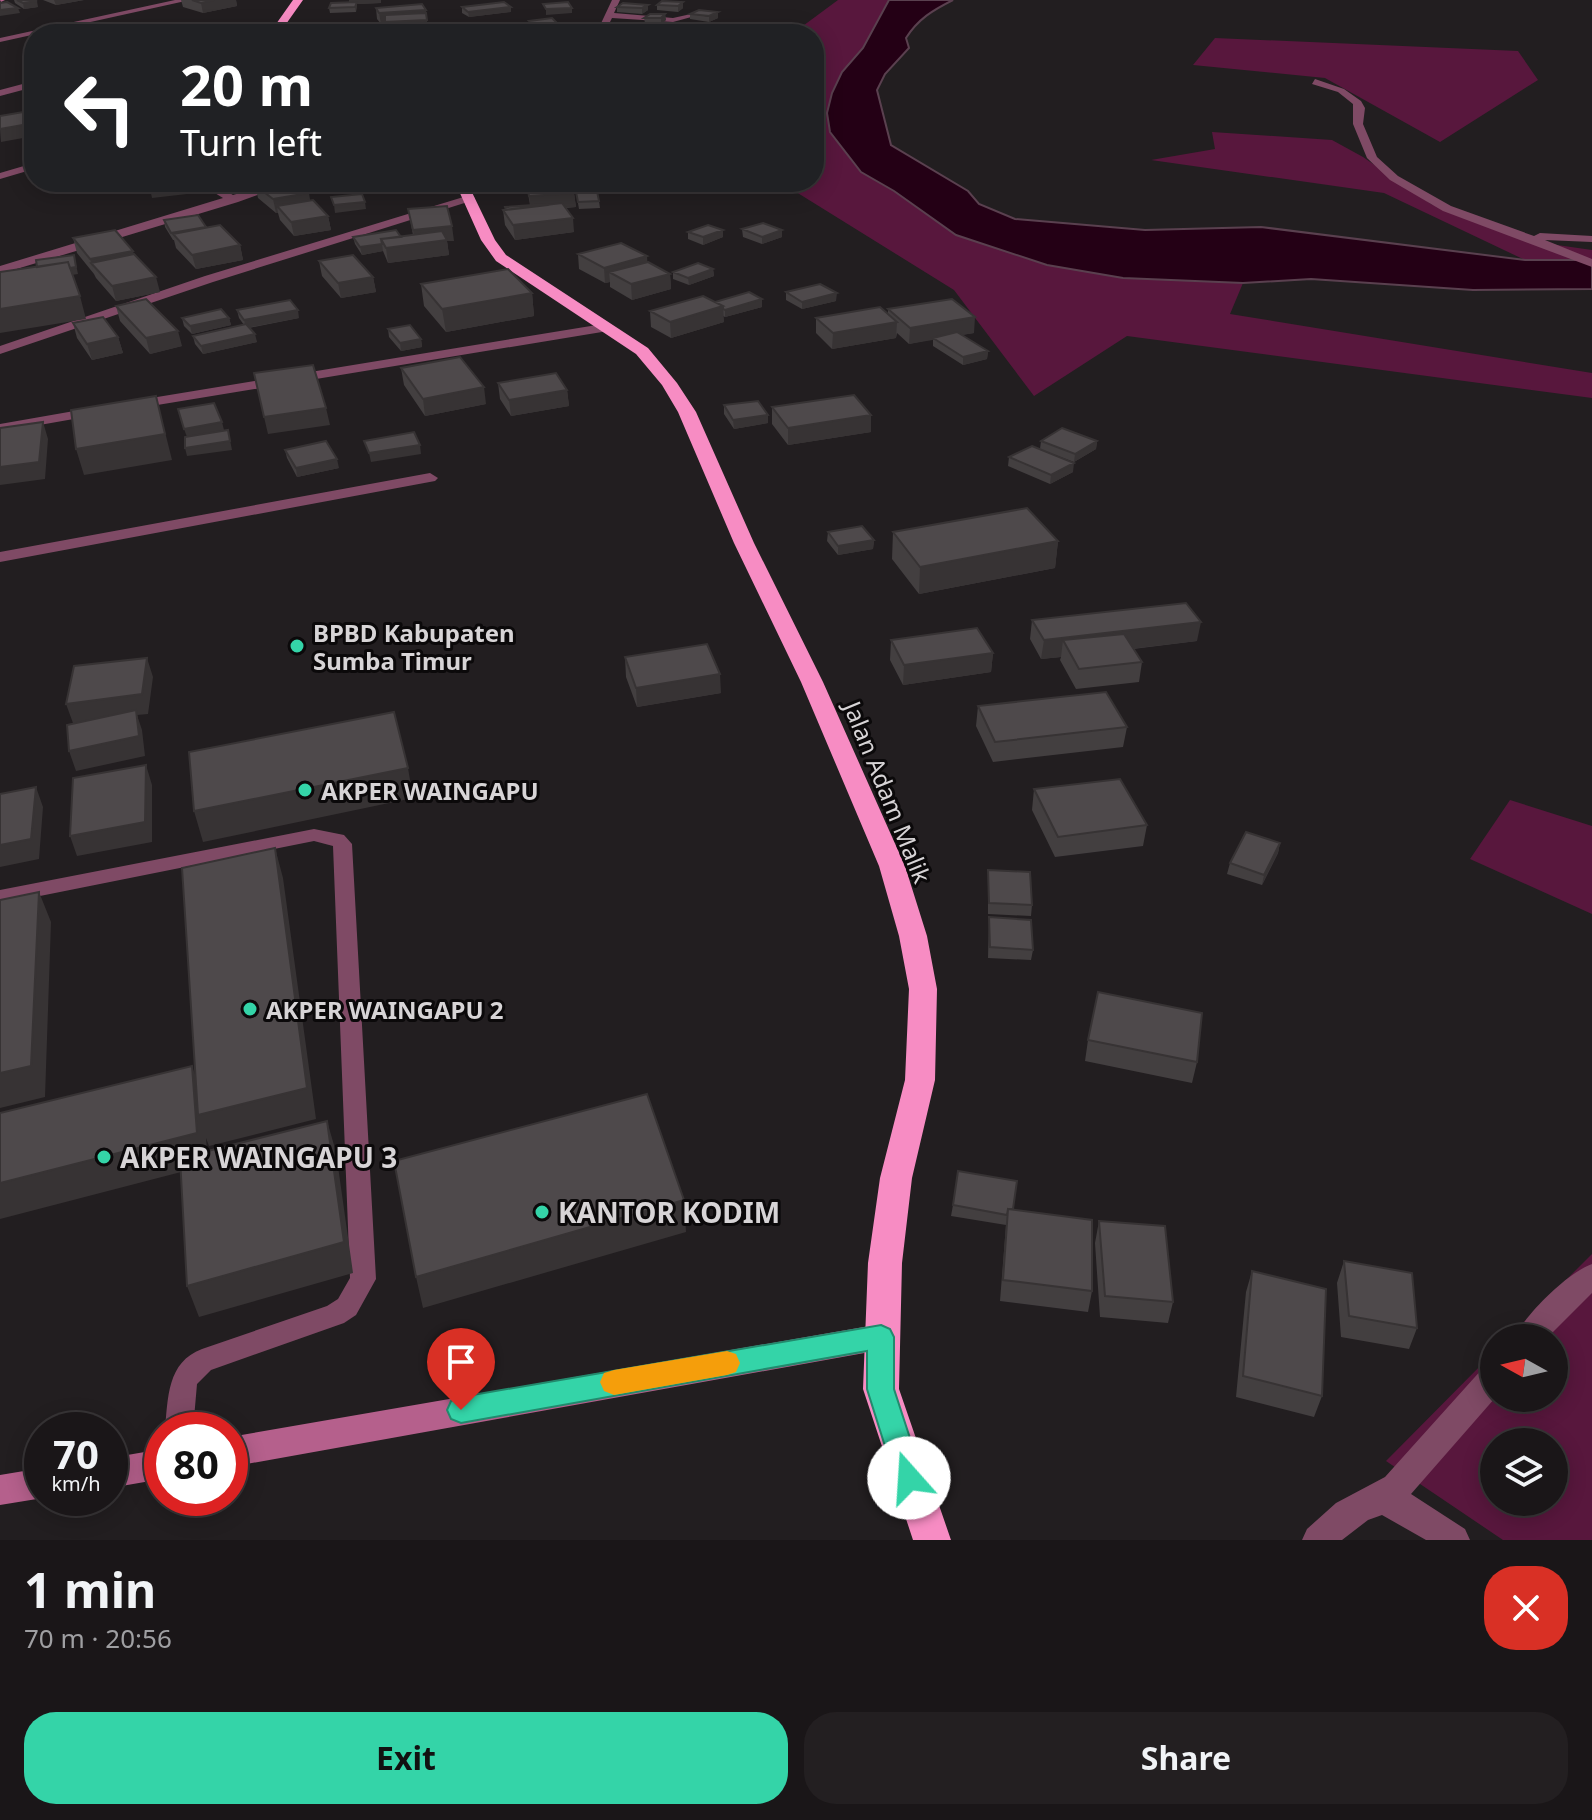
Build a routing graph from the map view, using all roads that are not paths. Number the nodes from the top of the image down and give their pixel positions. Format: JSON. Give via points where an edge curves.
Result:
{"nodes":[{"id":1,"x":186,"y":0,"type":"edge"},
{"id":2,"x":298,"y":0,"type":"edge"},
{"id":3,"x":616,"y":0,"type":"edge"},
{"id":4,"x":608,"y":15,"type":"junction"},
{"id":5,"x":691,"y":16,"type":"edge"},
{"id":6,"x":74,"y":24,"type":"edge"},
{"id":7,"x":280,"y":24,"type":"edge"},
{"id":8,"x":604,"y":24,"type":"edge"},
{"id":9,"x":24,"y":35,"type":"edge"},
{"id":10,"x":0,"y":40,"type":"edge"},
{"id":11,"x":1315,"y":82,"type":"dead end"},
{"id":12,"x":24,"y":87,"type":"edge"},
{"id":13,"x":0,"y":93,"type":"edge"},
{"id":14,"x":24,"y":169,"type":"edge"},
{"id":15,"x":0,"y":176,"type":"edge"},
{"id":16,"x":220,"y":192,"type":"edge"},
{"id":17,"x":258,"y":192,"type":"edge"},
{"id":18,"x":459,"y":192,"type":"edge"},
{"id":19,"x":466,"y":192,"type":"edge"},
{"id":20,"x":234,"y":200,"type":"junction"},
{"id":21,"x":1499,"y":229,"type":"junction"},
{"id":22,"x":1592,"y":239,"type":"edge"},
{"id":23,"x":1592,"y":263,"type":"edge"},
{"id":24,"x":0,"y":270,"type":"edge"},
{"id":25,"x":603,"y":328,"type":"junction"},
{"id":26,"x":0,"y":350,"type":"edge"},
{"id":27,"x":0,"y":428,"type":"edge"},
{"id":28,"x":430,"y":478,"type":"dead end"},
{"id":29,"x":0,"y":557,"type":"edge"},
{"id":30,"x":0,"y":897,"type":"edge"},
{"id":31,"x":1592,"y":1276,"type":"edge"},
{"id":32,"x":1542,"y":1324,"type":"edge"},
{"id":33,"x":881,"y":1337,"type":"junction"},
{"id":34,"x":1480,"y":1394,"type":"edge"},
{"id":35,"x":181,"y":1412,"type":"edge"},
{"id":36,"x":248,"y":1449,"type":"edge"},
{"id":37,"x":24,"y":1486,"type":"edge"},
{"id":38,"x":0,"y":1490,"type":"edge"},
{"id":39,"x":1382,"y":1499,"type":"junction"},
{"id":40,"x":927,"y":1536,"type":"edge"},
{"id":41,"x":1318,"y":1540,"type":"edge"},
{"id":42,"x":1454,"y":1540,"type":"edge"}],
"edges":[{"from":1,"to":6,"type":"street"},
{"from":2,"to":7,"type":"highway"},
{"from":3,"to":4,"type":"street"},
{"from":4,"to":5,"type":"street","via":[[673,20]]},
{"from":4,"to":8,"type":"street"},
{"from":9,"to":10,"type":"street"},
{"from":11,"to":21,"type":"street","via":[[1357,102],[1358,126],[1379,165],[1434,200]]},
{"from":12,"to":13,"type":"street"},
{"from":14,"to":15,"type":"street"},
{"from":16,"to":20,"type":"street"},
{"from":17,"to":20,"type":"street"},
{"from":18,"to":26,"type":"street"},
{"from":19,"to":25,"type":"highway","name":"Jalan Adam Malik","via":[[501,258]]},
{"from":20,"to":24,"type":"street"},
{"from":21,"to":22,"type":"street"},
{"from":21,"to":23,"type":"street"},
{"from":25,"to":27,"type":"street"},
{"from":25,"to":33,"type":"highway","name":"Jalan Adam Malik","via":[[642,351],[687,412],[892,866],[913,936],[923,989],[920,1080],[896,1178]]},
{"from":28,"to":29,"type":"street"},
{"from":30,"to":35,"type":"lane","via":[[314,835],[342,844],[363,1279],[347,1307],[335,1315],[191,1368],[184,1375]]},
{"from":31,"to":32,"type":"street"},
{"from":33,"to":36,"type":"street"},
{"from":33,"to":40,"type":"highway","name":"Jalan Adam Malik","via":[[881,1389]]},
{"from":34,"to":39,"type":"street"},
{"from":37,"to":38,"type":"street"},
{"from":39,"to":41,"type":"street","via":[[1365,1505]]},
{"from":39,"to":42,"type":"street"}]}
